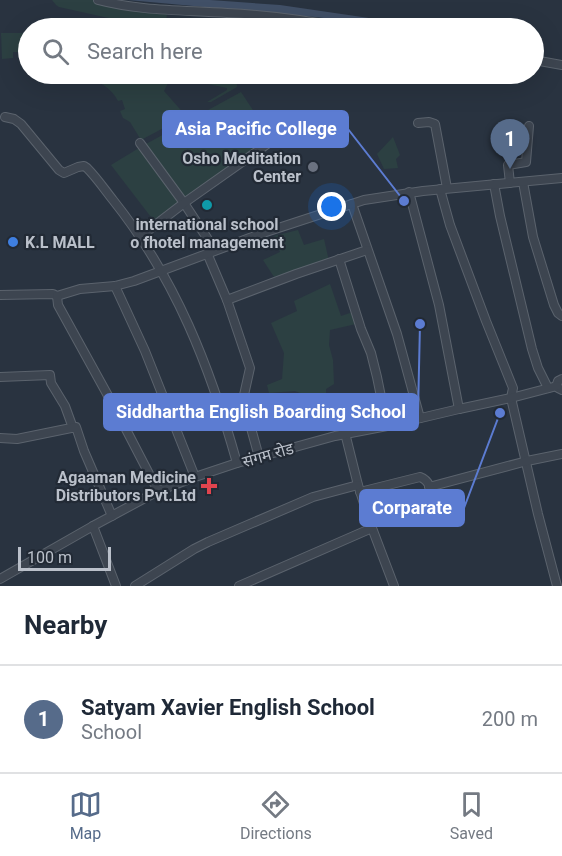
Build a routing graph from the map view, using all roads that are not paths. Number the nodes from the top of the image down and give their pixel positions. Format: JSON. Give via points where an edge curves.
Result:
{"nodes":[{"id":1,"x":98,"y":0,"type":"edge"},
{"id":2,"x":286,"y":18,"type":"edge"},
{"id":3,"x":544,"y":62,"type":"edge"},
{"id":4,"x":562,"y":65,"type":"edge"},
{"id":5,"x":5,"y":117,"type":"dead end"},
{"id":6,"x":418,"y":123,"type":"dead end"},
{"id":7,"x":530,"y":126,"type":"dead end"},
{"id":8,"x":273,"y":140,"type":"dead end"},
{"id":9,"x":140,"y":143,"type":"dead end"},
{"id":10,"x":562,"y":178,"type":"edge"},
{"id":11,"x":524,"y":182,"type":"junction"},
{"id":12,"x":510,"y":183,"type":"junction"},
{"id":13,"x":494,"y":184,"type":"junction"},
{"id":14,"x":443,"y":189,"type":"junction"},
{"id":15,"x":409,"y":192,"type":"junction"},
{"id":16,"x":184,"y":203,"type":"junction"},
{"id":17,"x":351,"y":204,"type":"junction"},
{"id":18,"x":141,"y":237,"type":"junction"},
{"id":19,"x":215,"y":250,"type":"junction"},
{"id":20,"x":368,"y":250,"type":"junction"},
{"id":21,"x":207,"y":253,"type":"junction"},
{"id":22,"x":339,"y":259,"type":"junction"},
{"id":23,"x":162,"y":272,"type":"junction"},
{"id":24,"x":115,"y":286,"type":"junction"},
{"id":25,"x":0,"y":295,"type":"edge"},
{"id":26,"x":57,"y":296,"type":"junction"},
{"id":27,"x":227,"y":300,"type":"junction"},
{"id":28,"x":562,"y":316,"type":"edge"},
{"id":29,"x":0,"y":377,"type":"edge"},
{"id":30,"x":557,"y":386,"type":"edge"},
{"id":31,"x":511,"y":398,"type":"junction"},
{"id":32,"x":459,"y":409,"type":"junction"},
{"id":33,"x":420,"y":418,"type":"junction"},
{"id":34,"x":387,"y":426,"type":"junction"},
{"id":35,"x":73,"y":428,"type":"junction"},
{"id":36,"x":345,"y":434,"type":"junction"},
{"id":37,"x":0,"y":438,"type":"edge"},
{"id":38,"x":562,"y":454,"type":"edge"},
{"id":39,"x":259,"y":457,"type":"junction"},
{"id":40,"x":527,"y":461,"type":"junction"},
{"id":41,"x":237,"y":463,"type":"junction"},
{"id":42,"x":195,"y":477,"type":"junction"},
{"id":43,"x":429,"y":487,"type":"junction"},
{"id":44,"x":359,"y":489,"type":"junction"},
{"id":45,"x":158,"y":491,"type":"junction"},
{"id":46,"x":112,"y":516,"type":"junction"},
{"id":47,"x":369,"y":519,"type":"junction"},
{"id":48,"x":93,"y":526,"type":"junction"},
{"id":49,"x":372,"y":528,"type":"junction"},
{"id":50,"x":0,"y":579,"type":"edge"},
{"id":51,"x":116,"y":586,"type":"edge"},
{"id":52,"x":135,"y":586,"type":"edge"},
{"id":53,"x":239,"y":586,"type":"edge"},
{"id":54,"x":394,"y":586,"type":"edge"},
{"id":55,"x":557,"y":586,"type":"edge"}],
"edges":[{"from":1,"to":2,"type":"street"},
{"from":3,"to":4,"type":"street"},
{"from":5,"to":18,"type":"street","via":[[21,124],[59,170],[87,168]]},
{"from":6,"to":14,"type":"street","via":[[435,124]]},
{"from":7,"to":12,"type":"street","via":[[526,162],[508,165]]},
{"from":8,"to":16,"type":"street"},
{"from":9,"to":16,"type":"street"},
{"from":10,"to":11,"type":"street"},
{"from":11,"to":12,"type":"street"},
{"from":11,"to":28,"type":"street","via":[[536,248],[554,305]]},
{"from":12,"to":13,"type":"street"},
{"from":13,"to":14,"type":"street"},
{"from":13,"to":30,"type":"street","via":[[532,349],[538,368]]},
{"from":14,"to":15,"type":"street"},
{"from":14,"to":31,"type":"street","via":[[450,225],[510,377]]},
{"from":15,"to":17,"type":"street"},
{"from":15,"to":32,"type":"street","via":[[439,305]]},
{"from":16,"to":18,"type":"street"},
{"from":16,"to":19,"type":"street"},
{"from":17,"to":19,"type":"street"},
{"from":17,"to":20,"type":"street"},
{"from":18,"to":23,"type":"street"},
{"from":19,"to":21,"type":"street"},
{"from":20,"to":22,"type":"street"},
{"from":20,"to":33,"type":"street"},
{"from":21,"to":23,"type":"street"},
{"from":21,"to":27,"type":"street"},
{"from":22,"to":27,"type":"street"},
{"from":22,"to":34,"type":"street","via":[[371,353]]},
{"from":23,"to":24,"type":"street"},
{"from":23,"to":41,"type":"street","via":[[186,318],[224,415]]},
{"from":24,"to":26,"type":"street"},
{"from":24,"to":42,"type":"street"},
{"from":25,"to":26,"type":"street"},
{"from":26,"to":45,"type":"street","via":[[58,305]]},
{"from":27,"to":39,"type":"street","via":[[250,368],[244,403]]},
{"from":29,"to":35,"type":"street","via":[[50,375]]},
{"from":30,"to":31,"type":"street","name":"संगम रोड"},
{"from":31,"to":32,"type":"street","name":"संगम रोड"},
{"from":31,"to":40,"type":"street"},
{"from":32,"to":33,"type":"street","name":"संगम रोड"},
{"from":33,"to":34,"type":"street","name":"संगम रोड"},
{"from":34,"to":36,"type":"street","name":"संगम रोड"},
{"from":35,"to":37,"type":"street","via":[[17,439]]},
{"from":35,"to":46,"type":"street","via":[[76,427]]},
{"from":36,"to":39,"type":"street","name":"संगम रोड"},
{"from":36,"to":44,"type":"street"},
{"from":38,"to":40,"type":"street"},
{"from":39,"to":41,"type":"street","name":"संगम रोड"},
{"from":40,"to":43,"type":"street"},
{"from":40,"to":55,"type":"street"},
{"from":41,"to":42,"type":"street","name":"संगम रोड"},
{"from":42,"to":45,"type":"street","name":"संगम रोड"},
{"from":43,"to":44,"type":"street","via":[[420,477]]},
{"from":43,"to":47,"type":"street","via":[[428,497]]},
{"from":44,"to":47,"type":"street"},
{"from":44,"to":52,"type":"street","via":[[313,497],[208,542]]},
{"from":45,"to":46,"type":"street","name":"संगम रोड"},
{"from":46,"to":48,"type":"street","name":"संगम रोड"},
{"from":47,"to":49,"type":"street"},
{"from":48,"to":50,"type":"street","name":"संगम रोड"},
{"from":48,"to":51,"type":"street"},
{"from":49,"to":53,"type":"street"},
{"from":49,"to":54,"type":"street"}]}
